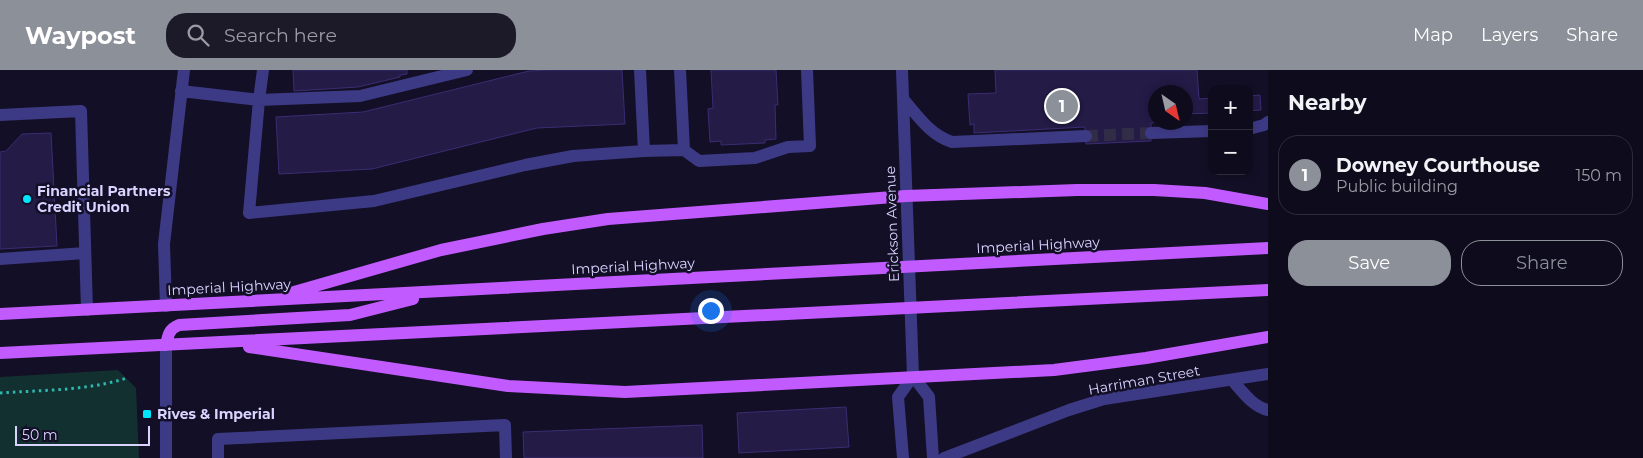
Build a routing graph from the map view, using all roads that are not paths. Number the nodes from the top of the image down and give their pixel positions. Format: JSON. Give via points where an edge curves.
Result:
{"nodes":[{"id":1,"x":184,"y":70,"type":"edge"},
{"id":2,"x":263,"y":70,"type":"edge"},
{"id":3,"x":640,"y":70,"type":"edge"},
{"id":4,"x":680,"y":70,"type":"edge"},
{"id":5,"x":807,"y":70,"type":"edge"},
{"id":6,"x":902,"y":70,"type":"edge"},
{"id":7,"x":459,"y":71,"type":"edge"},
{"id":8,"x":182,"y":91,"type":"junction"},
{"id":9,"x":259,"y":100,"type":"junction"},
{"id":10,"x":903,"y":100,"type":"junction"},
{"id":11,"x":0,"y":115,"type":"edge"},
{"id":12,"x":1268,"y":122,"type":"edge"},
{"id":13,"x":1253,"y":128,"type":"edge"},
{"id":14,"x":1208,"y":130,"type":"edge"},
{"id":15,"x":1151,"y":133,"type":"tunnel mouth"},
{"id":16,"x":1086,"y":136,"type":"tunnel mouth"},
{"id":17,"x":684,"y":150,"type":"junction"},
{"id":18,"x":644,"y":151,"type":"junction"},
{"id":19,"x":906,"y":196,"type":"junction"},
{"id":20,"x":1268,"y":204,"type":"edge"},
{"id":21,"x":1268,"y":248,"type":"edge"},
{"id":22,"x":85,"y":253,"type":"junction"},
{"id":23,"x":0,"y":259,"type":"edge"},
{"id":24,"x":1268,"y":290,"type":"edge"},
{"id":25,"x":437,"y":293,"type":"junction"},
{"id":26,"x":265,"y":300,"type":"junction"},
{"id":27,"x":166,"y":306,"type":"junction"},
{"id":28,"x":87,"y":310,"type":"junction"},
{"id":29,"x":0,"y":314,"type":"edge"},
{"id":30,"x":1268,"y":336,"type":"edge"},
{"id":31,"x":225,"y":343,"type":"junction"},
{"id":32,"x":166,"y":344,"type":"junction"},
{"id":33,"x":0,"y":353,"type":"edge"},
{"id":34,"x":1268,"y":374,"type":"edge"},
{"id":35,"x":913,"y":376,"type":"junction"},
{"id":36,"x":1232,"y":380,"type":"junction"},
{"id":37,"x":1268,"y":410,"type":"edge"},
{"id":38,"x":166,"y":458,"type":"edge"},
{"id":39,"x":218,"y":458,"type":"edge"},
{"id":40,"x":506,"y":458,"type":"edge"},
{"id":41,"x":903,"y":458,"type":"edge"},
{"id":42,"x":933,"y":458,"type":"edge"},
{"id":43,"x":944,"y":458,"type":"edge"}],
"edges":[{"from":1,"to":8,"type":"street"},
{"from":2,"to":9,"type":"street"},
{"from":3,"to":18,"type":"street"},
{"from":4,"to":17,"type":"street"},
{"from":5,"to":17,"type":"street","via":[[810,146],[788,147],[755,158],[699,161]]},
{"from":6,"to":10,"type":"street","name":"Erickson Avenue"},
{"from":7,"to":9,"type":"street","via":[[360,96]]},
{"from":8,"to":9,"type":"street"},
{"from":8,"to":27,"type":"street","via":[[164,244]]},
{"from":9,"to":18,"type":"street","via":[[249,213],[374,201],[572,156]]},
{"from":10,"to":16,"type":"street","via":[[929,130],[952,142]]},
{"from":10,"to":19,"type":"street","name":"Erickson Avenue"},
{"from":11,"to":22,"type":"street","via":[[81,111]]},
{"from":12,"to":13,"type":"street"},
{"from":14,"to":15,"type":"street"},
{"from":17,"to":18,"type":"street"},
{"from":19,"to":20,"type":"main road","via":[[1154,190],[1205,193]]},
{"from":19,"to":26,"type":"main road","via":[[608,219],[543,228],[441,250]]},
{"from":19,"to":35,"type":"street","name":"Erickson Avenue"},
{"from":21,"to":25,"type":"main road","name":"Imperial Highway"},
{"from":22,"to":23,"type":"street"},
{"from":22,"to":28,"type":"street"},
{"from":24,"to":31,"type":"main road"},
{"from":25,"to":26,"type":"main road","name":"Imperial Highway"},
{"from":25,"to":32,"type":"main road","via":[[350,315],[178,325],[168,334]]},
{"from":26,"to":27,"type":"main road","name":"Imperial Highway"},
{"from":27,"to":28,"type":"main road","name":"Imperial Highway"},
{"from":28,"to":29,"type":"main road","name":"Imperial Highway"},
{"from":30,"to":35,"type":"main road","via":[[1146,358],[1054,370]]},
{"from":31,"to":32,"type":"main road"},
{"from":31,"to":35,"type":"main road","via":[[508,386],[625,392]]},
{"from":32,"to":33,"type":"main road"},
{"from":32,"to":38,"type":"street"},
{"from":34,"to":36,"type":"street","name":"Harriman Street"},
{"from":35,"to":41,"type":"street","via":[[898,398]]},
{"from":35,"to":42,"type":"street","via":[[928,397]]},
{"from":36,"to":37,"type":"street","via":[[1249,398]]},
{"from":36,"to":43,"type":"street","name":"Harriman Street","via":[[1104,399]]},
{"from":39,"to":40,"type":"street","via":[[218,439],[505,425]]}]}
